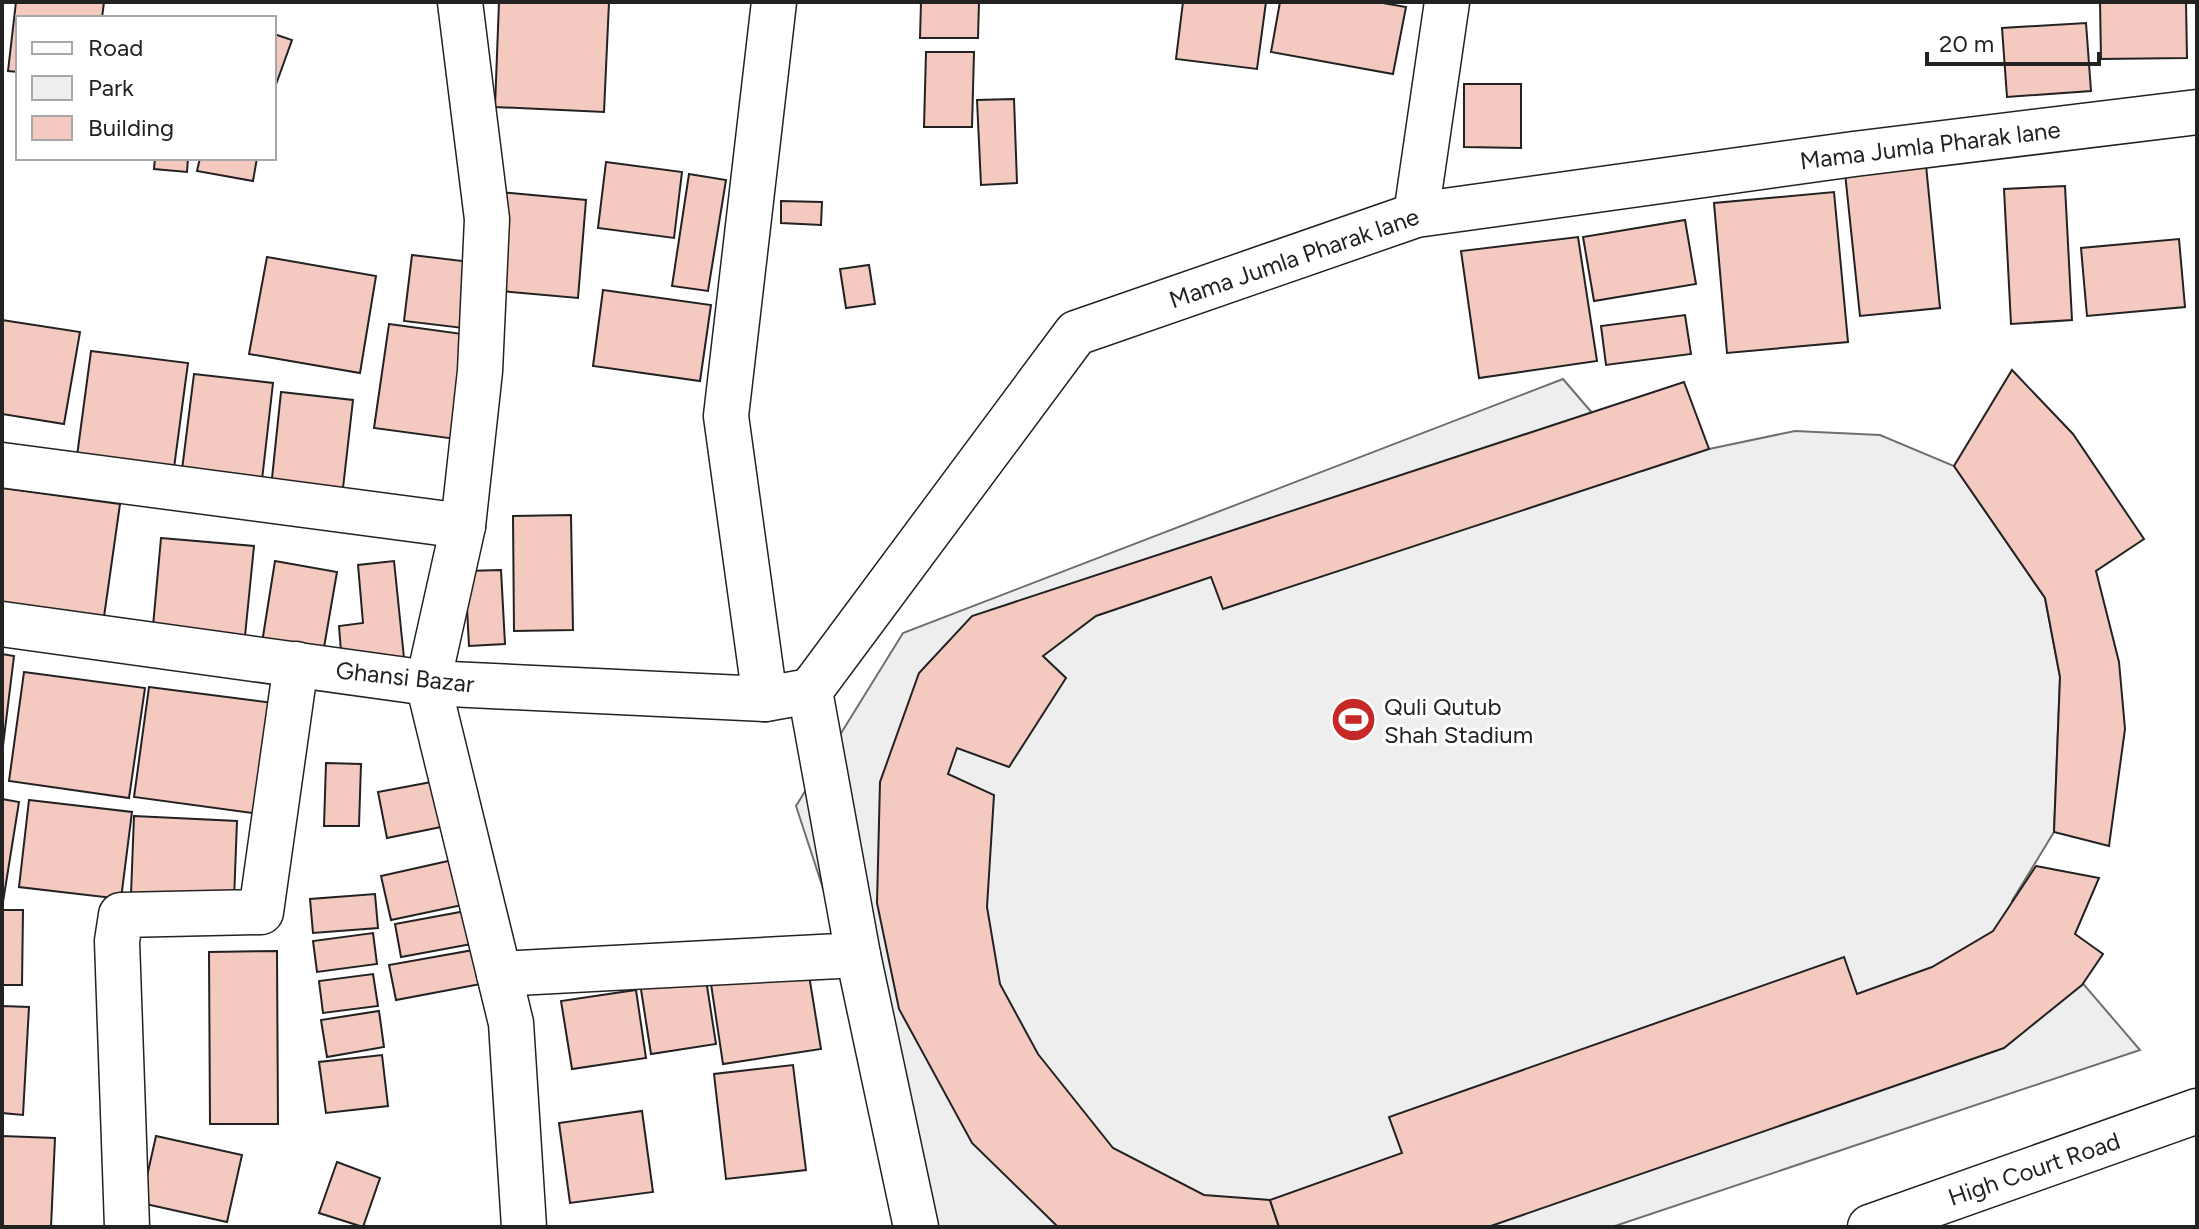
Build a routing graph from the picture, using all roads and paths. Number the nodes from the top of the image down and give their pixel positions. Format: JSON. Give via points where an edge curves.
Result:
{"nodes":[{"id":1,"x":460,"y":2,"type":"edge"},
{"id":2,"x":774,"y":2,"type":"edge"},
{"id":3,"x":1447,"y":2,"type":"edge"},
{"id":4,"x":2197,"y":112,"type":"edge"},
{"id":5,"x":1416,"y":215,"type":"junction"},
{"id":6,"x":2,"y":465,"type":"edge"},
{"id":7,"x":463,"y":526,"type":"junction"},
{"id":8,"x":2,"y":624,"type":"edge"},
{"id":9,"x":296,"y":664,"type":"junction"},
{"id":10,"x":428,"y":683,"type":"junction"},
{"id":11,"x":810,"y":691,"type":"junction"},
{"id":12,"x":765,"y":699,"type":"junction"},
{"id":13,"x":858,"y":955,"type":"junction"},
{"id":14,"x":499,"y":974,"type":"junction"},
{"id":15,"x":2197,"y":1111,"type":"edge"},
{"id":16,"x":127,"y":1227,"type":"edge"},
{"id":17,"x":524,"y":1227,"type":"edge"},
{"id":18,"x":916,"y":1227,"type":"edge"},
{"id":19,"x":1870,"y":1227,"type":"edge"}],
"edges":[{"from":1,"to":7,"type":"main road","via":[[487,219],[480,371]]},
{"from":2,"to":12,"type":"main road","via":[[726,416]]},
{"from":3,"to":5,"type":"main road"},
{"from":4,"to":5,"type":"main road","name":"Mama Jumla Pharak lane"},
{"from":5,"to":11,"type":"main road","name":"Mama Jumla Pharak lane","via":[[1076,333]]},
{"from":6,"to":7,"type":"main road"},
{"from":7,"to":10,"type":"main road"},
{"from":8,"to":9,"type":"main road","name":"Ghansi Bazar"},
{"from":9,"to":10,"type":"main road","name":"Ghansi Bazar"},
{"from":9,"to":16,"type":"main road","via":[[261,912],[121,915],[117,941]]},
{"from":10,"to":12,"type":"main road","name":"Ghansi Bazar"},
{"from":10,"to":14,"type":"main road"},
{"from":11,"to":12,"type":"main road","name":"Ghansi Bazar"},
{"from":11,"to":13,"type":"main road"},
{"from":13,"to":14,"type":"main road"},
{"from":13,"to":18,"type":"main road"},
{"from":14,"to":17,"type":"main road","via":[[511,1023]]},
{"from":15,"to":19,"type":"main road","name":"High Court Road"}]}
